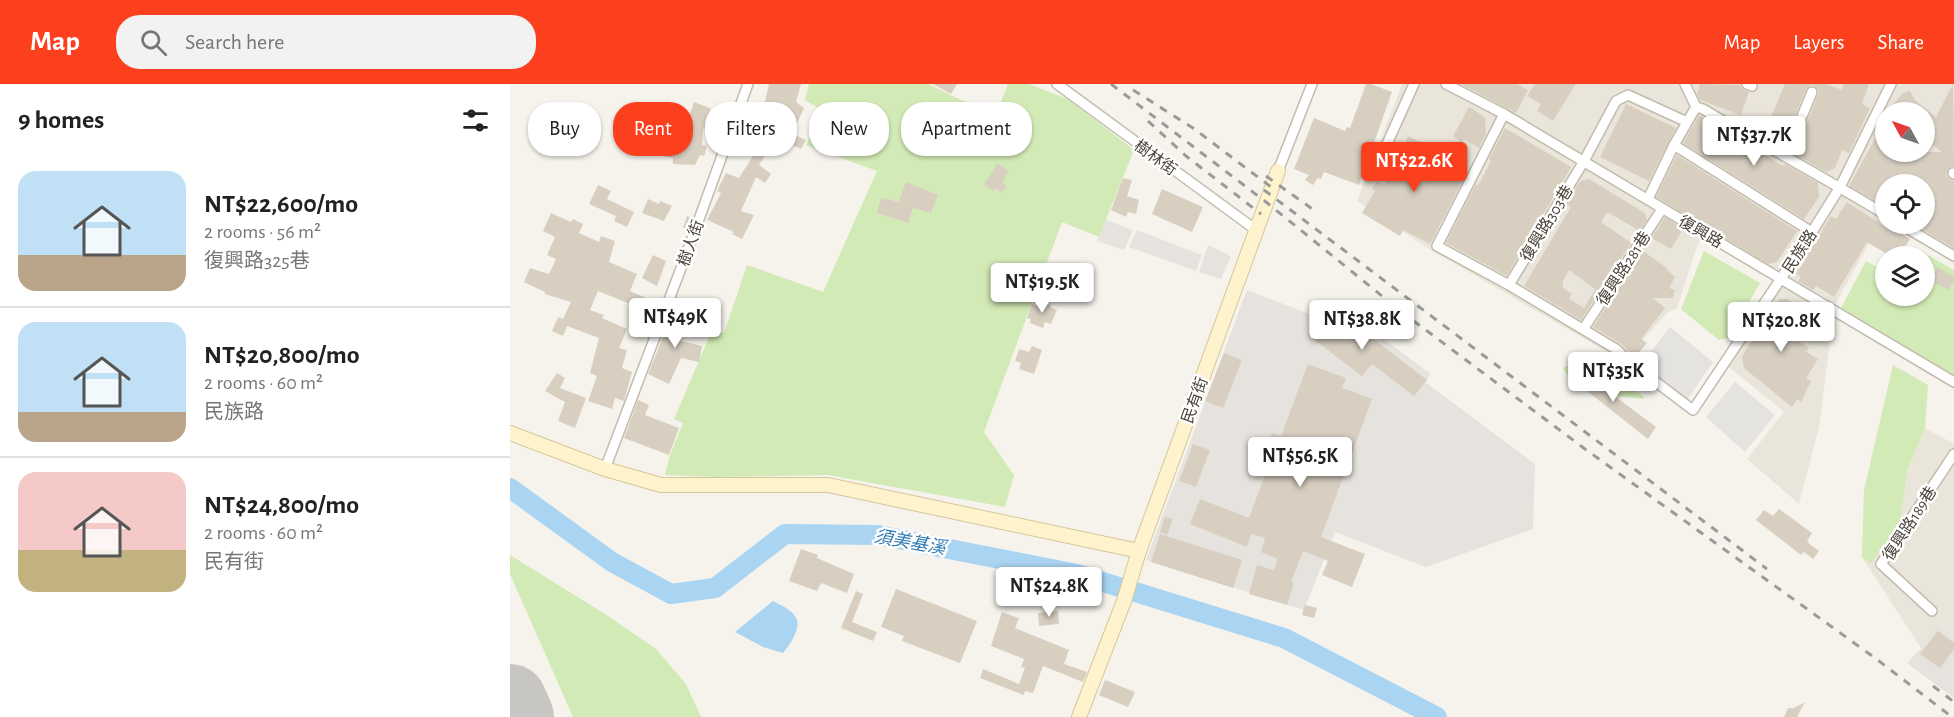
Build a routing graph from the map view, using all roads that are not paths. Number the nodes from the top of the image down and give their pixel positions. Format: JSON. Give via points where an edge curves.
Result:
{"nodes":[{"id":1,"x":748,"y":84,"type":"edge"},
{"id":2,"x":1056,"y":84,"type":"edge"},
{"id":3,"x":1312,"y":84,"type":"edge"},
{"id":4,"x":1414,"y":84,"type":"edge"},
{"id":5,"x":1446,"y":84,"type":"edge"},
{"id":6,"x":1685,"y":84,"type":"edge"},
{"id":7,"x":1891,"y":84,"type":"edge"},
{"id":8,"x":1812,"y":92,"type":"dead end"},
{"id":9,"x":1696,"y":107,"type":"junction"},
{"id":10,"x":1504,"y":114,"type":"junction"},
{"id":11,"x":1687,"y":122,"type":"junction"},
{"id":12,"x":1674,"y":145,"type":"junction"},
{"id":13,"x":1786,"y":155,"type":"junction"},
{"id":14,"x":1584,"y":161,"type":"junction"},
{"id":15,"x":1378,"y":164,"type":"dead end"},
{"id":16,"x":1278,"y":171,"type":"joint"},
{"id":17,"x":1840,"y":187,"type":"junction"},
{"id":18,"x":1648,"y":200,"type":"junction"},
{"id":19,"x":1875,"y":208,"type":"edge"},
{"id":20,"x":1662,"y":209,"type":"junction"},
{"id":21,"x":1256,"y":230,"type":"junction"},
{"id":22,"x":1812,"y":232,"type":"junction"},
{"id":23,"x":1917,"y":234,"type":"edge"},
{"id":24,"x":1954,"y":256,"type":"edge"},
{"id":25,"x":1782,"y":278,"type":"junction"},
{"id":26,"x":1509,"y":285,"type":"junction"},
{"id":27,"x":1584,"y":328,"type":"junction"},
{"id":28,"x":1954,"y":382,"type":"edge"},
{"id":29,"x":510,"y":433,"type":"edge"},
{"id":30,"x":1954,"y":454,"type":"edge"},
{"id":31,"x":605,"y":469,"type":"junction"},
{"id":32,"x":1137,"y":557,"type":"junction"},
{"id":33,"x":1932,"y":611,"type":"dead end"},
{"id":34,"x":1079,"y":717,"type":"edge"}],
"edges":[{"from":1,"to":31,"type":"street","name":"樹人街"},
{"from":2,"to":21,"type":"street","name":"樹林街"},
{"from":3,"to":16,"type":"street","name":"民有街"},
{"from":4,"to":15,"type":"street"},
{"from":5,"to":10,"type":"street","name":"復興路"},
{"from":6,"to":9,"type":"street"},
{"from":7,"to":17,"type":"street","name":"民族路"},
{"from":8,"to":13,"type":"street"},
{"from":9,"to":11,"type":"street"},
{"from":9,"to":13,"type":"street"},
{"from":10,"to":14,"type":"street","name":"復興路"},
{"from":10,"to":26,"type":"street","via":[[1437,246]]},
{"from":11,"to":12,"type":"street"},
{"from":11,"to":14,"type":"street","name":"復興路303巷","via":[[1628,95],[1616,101]]},
{"from":12,"to":18,"type":"street"},
{"from":12,"to":22,"type":"street"},
{"from":13,"to":17,"type":"street"},
{"from":14,"to":18,"type":"street","name":"復興路"},
{"from":14,"to":26,"type":"street","name":"復興路303巷"},
{"from":16,"to":21,"type":"street","name":"民有街"},
{"from":17,"to":19,"type":"street"},
{"from":17,"to":22,"type":"street","name":"民族路"},
{"from":18,"to":20,"type":"street","name":"復興路"},
{"from":20,"to":25,"type":"street","name":"復興路"},
{"from":20,"to":27,"type":"street","name":"復興路281巷"},
{"from":21,"to":32,"type":"street","name":"民有街"},
{"from":22,"to":25,"type":"street","name":"民族路"},
{"from":23,"to":24,"type":"street"},
{"from":25,"to":27,"type":"street","name":"民族路","via":[[1693,410]]},
{"from":25,"to":28,"type":"street","name":"復興路"},
{"from":26,"to":27,"type":"street"},
{"from":29,"to":31,"type":"street"},
{"from":30,"to":33,"type":"street","name":"復興路189巷","via":[[1881,564]]},
{"from":31,"to":32,"type":"street","via":[[661,485],[828,484]]},
{"from":32,"to":34,"type":"street","name":"民有街"}]}
